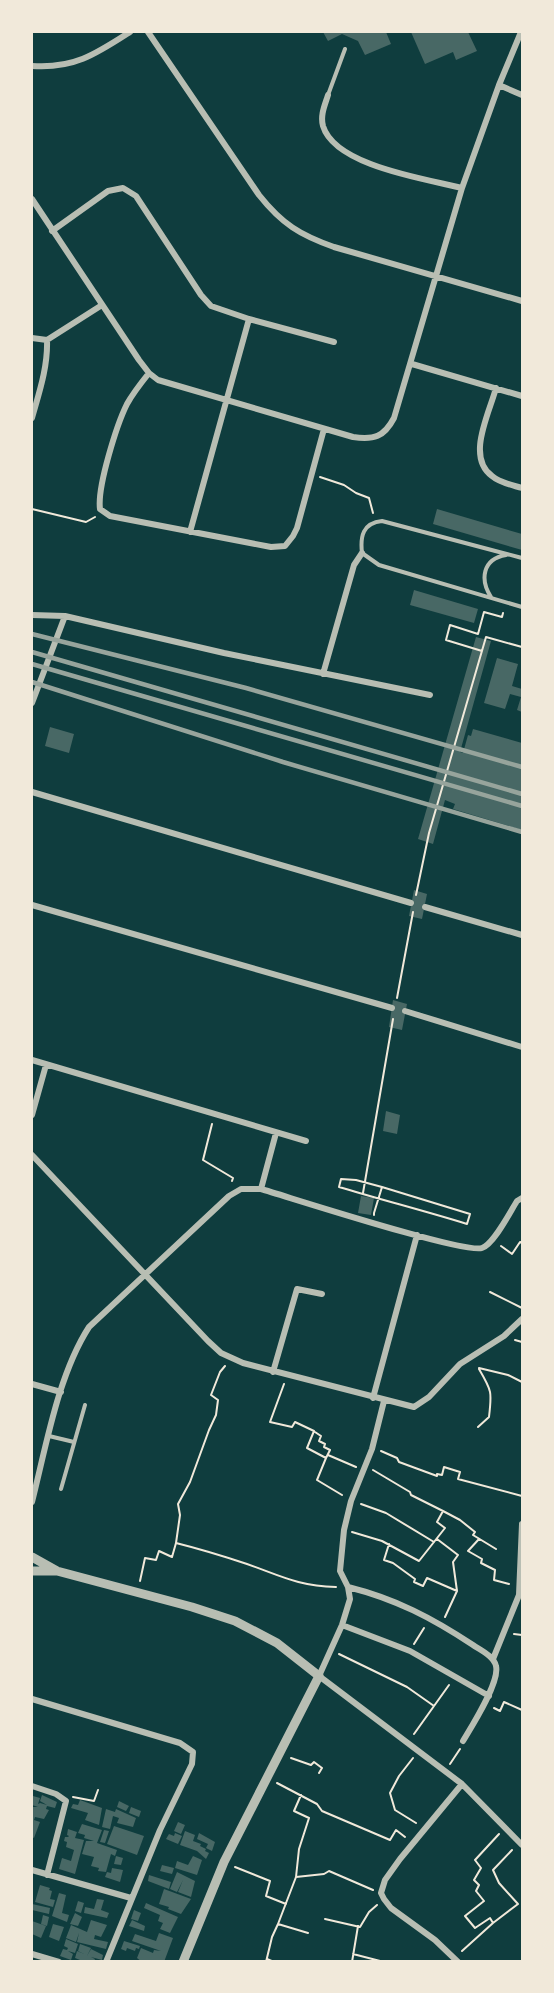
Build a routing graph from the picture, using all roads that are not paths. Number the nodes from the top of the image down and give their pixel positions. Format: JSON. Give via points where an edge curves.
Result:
{"nodes":[{"id":1,"x":130,"y":32,"type":"edge"},
{"id":2,"x":148,"y":32,"type":"edge"},
{"id":3,"x":521,"y":32,"type":"edge"},
{"id":4,"x":345,"y":49,"type":"dead end"},
{"id":5,"x":32,"y":66,"type":"edge"},
{"id":6,"x":499,"y":85,"type":"junction"},
{"id":7,"x":328,"y":95,"type":"joint"},
{"id":8,"x":522,"y":95,"type":"edge"},
{"id":9,"x":462,"y":188,"type":"junction"},
{"id":10,"x":32,"y":199,"type":"edge"},
{"id":11,"x":52,"y":231,"type":"junction"},
{"id":12,"x":437,"y":277,"type":"junction"},
{"id":13,"x":522,"y":301,"type":"edge"},
{"id":14,"x":102,"y":305,"type":"junction"},
{"id":15,"x":249,"y":319,"type":"junction"},
{"id":16,"x":32,"y":338,"type":"edge"},
{"id":17,"x":47,"y":340,"type":"junction"},
{"id":18,"x":334,"y":342,"type":"dead end"},
{"id":19,"x":412,"y":364,"type":"junction"},
{"id":20,"x":148,"y":373,"type":"junction"},
{"id":21,"x":496,"y":388,"type":"junction"},
{"id":22,"x":522,"y":396,"type":"edge"},
{"id":23,"x":226,"y":401,"type":"junction"},
{"id":24,"x":32,"y":418,"type":"edge"},
{"id":25,"x":324,"y":429,"type":"junction"},
{"id":26,"x":522,"y":488,"type":"edge"},
{"id":27,"x":190,"y":532,"type":"junction"},
{"id":28,"x":362,"y":553,"type":"junction"},
{"id":29,"x":510,"y":554,"type":"junction"},
{"id":30,"x":522,"y":558,"type":"edge"},
{"id":31,"x":492,"y":598,"type":"junction"},
{"id":32,"x":522,"y":607,"type":"edge"},
{"id":33,"x":32,"y":615,"type":"edge"},
{"id":34,"x":65,"y":616,"type":"junction"},
{"id":35,"x":323,"y":674,"type":"junction"},
{"id":36,"x":430,"y":695,"type":"dead end"},
{"id":37,"x":32,"y":703,"type":"edge"},
{"id":38,"x":32,"y":792,"type":"edge"},
{"id":39,"x":411,"y":903,"type":"dead end"},
{"id":40,"x":32,"y":905,"type":"edge"},
{"id":41,"x":425,"y":907,"type":"dead end"},
{"id":42,"x":522,"y":934,"type":"edge"},
{"id":43,"x":394,"y":1008,"type":"road end"},
{"id":44,"x":405,"y":1011,"type":"dead end"},
{"id":45,"x":522,"y":1047,"type":"edge"},
{"id":46,"x":32,"y":1060,"type":"edge"},
{"id":47,"x":46,"y":1065,"type":"junction"},
{"id":48,"x":32,"y":1114,"type":"edge"},
{"id":49,"x":276,"y":1133,"type":"junction"},
{"id":50,"x":306,"y":1142,"type":"dead end"},
{"id":51,"x":32,"y":1155,"type":"edge"},
{"id":52,"x":261,"y":1189,"type":"junction"},
{"id":53,"x":522,"y":1198,"type":"edge"},
{"id":54,"x":417,"y":1234,"type":"junction"},
{"id":55,"x":145,"y":1274,"type":"junction"},
{"id":56,"x":322,"y":1294,"type":"dead end"},
{"id":57,"x":522,"y":1319,"type":"edge"},
{"id":58,"x":273,"y":1372,"type":"junction"},
{"id":59,"x":32,"y":1384,"type":"edge"},
{"id":60,"x":61,"y":1392,"type":"junction"},
{"id":61,"x":373,"y":1398,"type":"junction"},
{"id":62,"x":384,"y":1401,"type":"junction"},
{"id":63,"x":85,"y":1405,"type":"dead end"},
{"id":64,"x":49,"y":1436,"type":"junction"},
{"id":65,"x":74,"y":1442,"type":"junction"},
{"id":66,"x":61,"y":1489,"type":"dead end"},
{"id":67,"x":32,"y":1502,"type":"edge"},
{"id":68,"x":522,"y":1524,"type":"edge"},
{"id":69,"x":32,"y":1557,"type":"edge"},
{"id":70,"x":32,"y":1571,"type":"edge"},
{"id":71,"x":57,"y":1571,"type":"junction"},
{"id":72,"x":348,"y":1587,"type":"junction"},
{"id":73,"x":342,"y":1625,"type":"junction"},
{"id":74,"x":493,"y":1659,"type":"junction"},
{"id":75,"x":319,"y":1676,"type":"junction"},
{"id":76,"x":489,"y":1696,"type":"junction"},
{"id":77,"x":32,"y":1699,"type":"edge"},
{"id":78,"x":464,"y":1741,"type":"road end"},
{"id":79,"x":462,"y":1784,"type":"junction"},
{"id":80,"x":32,"y":1786,"type":"edge"},
{"id":81,"x":521,"y":1844,"type":"edge"},
{"id":82,"x":32,"y":1870,"type":"edge"},
{"id":83,"x":48,"y":1875,"type":"junction"},
{"id":84,"x":131,"y":1898,"type":"junction"},
{"id":85,"x":35,"y":1957,"type":"edge"},
{"id":86,"x":456,"y":1960,"type":"edge"},
{"id":87,"x":59,"y":1962,"type":"edge"},
{"id":88,"x":106,"y":1962,"type":"edge"},
{"id":89,"x":183,"y":1962,"type":"edge"}],
"edges":[{"from":1,"to":5,"type":"street","via":[[98,53],[73,63]]},
{"from":2,"to":12,"type":"street","via":[[276,216],[312,239]]},
{"from":3,"to":6,"type":"street"},
{"from":4,"to":7,"type":"lane"},
{"from":6,"to":8,"type":"street"},
{"from":6,"to":9,"type":"street"},
{"from":7,"to":9,"type":"street","via":[[323,126],[337,147],[347,154],[377,166]]},
{"from":9,"to":12,"type":"street"},
{"from":10,"to":11,"type":"street"},
{"from":11,"to":14,"type":"street"},
{"from":11,"to":15,"type":"street","via":[[108,191],[123,188],[136,196],[206,301]]},
{"from":12,"to":13,"type":"street"},
{"from":12,"to":19,"type":"street"},
{"from":14,"to":17,"type":"street"},
{"from":14,"to":20,"type":"street"},
{"from":15,"to":18,"type":"street"},
{"from":15,"to":23,"type":"street"},
{"from":16,"to":17,"type":"street"},
{"from":17,"to":24,"type":"street","via":[[42,382]]},
{"from":19,"to":21,"type":"street"},
{"from":19,"to":25,"type":"street","via":[[394,418],[378,437],[364,438]]},
{"from":20,"to":23,"type":"street"},
{"from":20,"to":27,"type":"street","via":[[119,424],[100,494],[100,509],[116,518]]},
{"from":21,"to":22,"type":"street"},
{"from":21,"to":26,"type":"street","via":[[479,446],[480,462],[498,480]]},
{"from":23,"to":25,"type":"street"},
{"from":23,"to":27,"type":"street"},
{"from":25,"to":27,"type":"street","via":[[297,528],[285,546],[271,547]]},
{"from":28,"to":29,"type":"lane","via":[[361,540],[369,524],[394,522]]},
{"from":28,"to":31,"type":"lane","via":[[380,565]]},
{"from":28,"to":35,"type":"street","via":[[354,565]]},
{"from":29,"to":30,"type":"lane"},
{"from":29,"to":31,"type":"lane","via":[[495,559],[487,567],[484,583]]},
{"from":31,"to":32,"type":"lane"},
{"from":33,"to":34,"type":"street"},
{"from":34,"to":35,"type":"street"},
{"from":34,"to":37,"type":"street"},
{"from":35,"to":36,"type":"street"},
{"from":38,"to":39,"type":"street"},
{"from":40,"to":43,"type":"street"},
{"from":41,"to":42,"type":"street"},
{"from":44,"to":45,"type":"street"},
{"from":46,"to":47,"type":"street"},
{"from":47,"to":48,"type":"street"},
{"from":47,"to":49,"type":"street"},
{"from":49,"to":50,"type":"street"},
{"from":49,"to":52,"type":"street"},
{"from":51,"to":55,"type":"street"},
{"from":52,"to":54,"type":"street"},
{"from":52,"to":55,"type":"street","via":[[250,1187],[229,1196]]},
{"from":53,"to":54,"type":"street","via":[[482,1248]]},
{"from":54,"to":61,"type":"street"},
{"from":55,"to":58,"type":"street","via":[[221,1353]]},
{"from":55,"to":60,"type":"street","via":[[89,1327]]},
{"from":56,"to":58,"type":"street","via":[[297,1288]]},
{"from":57,"to":62,"type":"street","via":[[496,1342],[468,1358],[414,1407]]},
{"from":58,"to":61,"type":"street"},
{"from":59,"to":60,"type":"street"},
{"from":60,"to":64,"type":"street"},
{"from":61,"to":62,"type":"street"},
{"from":62,"to":72,"type":"street","via":[[344,1530],[340,1571]]},
{"from":63,"to":65,"type":"lane"},
{"from":64,"to":65,"type":"lane"},
{"from":64,"to":67,"type":"street"},
{"from":65,"to":66,"type":"lane"},
{"from":68,"to":74,"type":"street","via":[[520,1587]]},
{"from":69,"to":71,"type":"street"},
{"from":70,"to":71,"type":"street"},
{"from":71,"to":75,"type":"street","via":[[212,1613],[253,1629]]},
{"from":72,"to":73,"type":"street","via":[[350,1599]]},
{"from":72,"to":74,"type":"street","via":[[385,1597],[430,1618]]},
{"from":73,"to":75,"type":"street"},
{"from":73,"to":76,"type":"street","via":[[410,1651]]},
{"from":74,"to":76,"type":"street","via":[[497,1670]]},
{"from":75,"to":79,"type":"street"},
{"from":75,"to":89,"type":"street","via":[[224,1862]]},
{"from":76,"to":78,"type":"street"},
{"from":77,"to":84,"type":"street","via":[[180,1743],[193,1752],[192,1764]]},
{"from":79,"to":81,"type":"street"},
{"from":79,"to":86,"type":"street","via":[[385,1880],[382,1896],[391,1908]]},
{"from":80,"to":83,"type":"street","via":[[66,1801]]},
{"from":82,"to":83,"type":"street"},
{"from":83,"to":84,"type":"street"},
{"from":84,"to":88,"type":"street"},
{"from":85,"to":87,"type":"street"}]}
